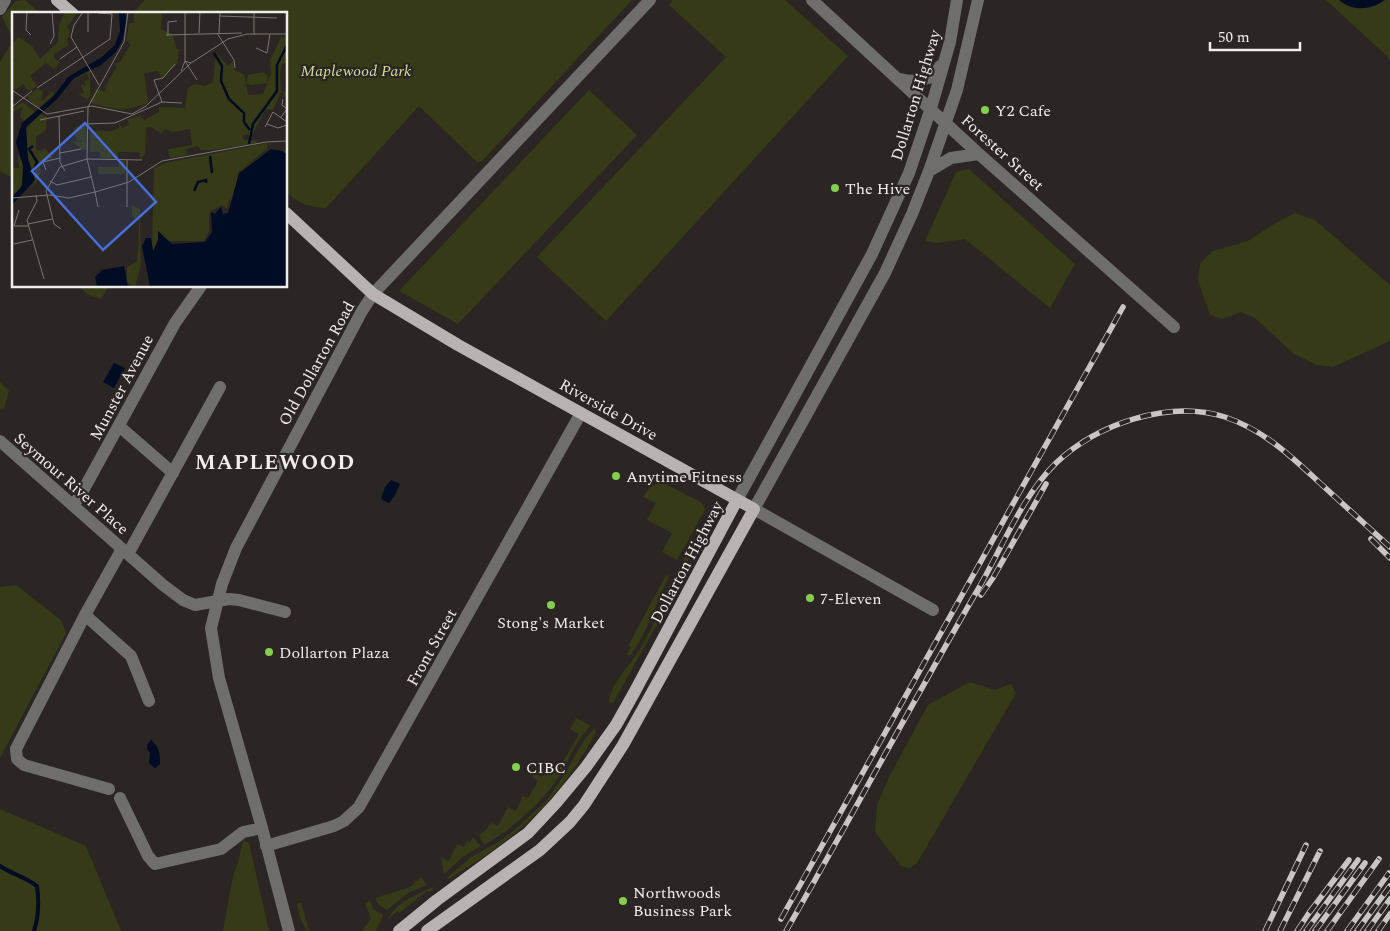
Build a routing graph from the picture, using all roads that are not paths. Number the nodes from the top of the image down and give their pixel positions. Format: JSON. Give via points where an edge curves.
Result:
{"nodes":[{"id":1,"x":4,"y":0,"type":"edge"},
{"id":2,"x":57,"y":0,"type":"edge"},
{"id":3,"x":650,"y":0,"type":"edge"},
{"id":4,"x":812,"y":0,"type":"edge"},
{"id":5,"x":957,"y":0,"type":"edge"},
{"id":6,"x":978,"y":0,"type":"edge"},
{"id":7,"x":0,"y":9,"type":"edge"},
{"id":8,"x":70,"y":12,"type":"edge"},
{"id":9,"x":947,"y":53,"type":"junction"},
{"id":10,"x":898,"y":78,"type":"junction"},
{"id":11,"x":931,"y":108,"type":"junction"},
{"id":12,"x":946,"y":123,"type":"junction"},
{"id":13,"x":979,"y":154,"type":"junction"},
{"id":14,"x":929,"y":171,"type":"junction"},
{"id":15,"x":288,"y":215,"type":"edge"},
{"id":16,"x":200,"y":288,"type":"edge"},
{"id":17,"x":374,"y":294,"type":"junction"},
{"id":18,"x":1174,"y":327,"type":"dead end"},
{"id":19,"x":220,"y":387,"type":"dead end"},
{"id":20,"x":581,"y":413,"type":"junction"},
{"id":21,"x":119,"y":426,"type":"junction"},
{"id":22,"x":0,"y":441,"type":"edge"},
{"id":23,"x":173,"y":473,"type":"junction"},
{"id":24,"x":737,"y":500,"type":"junction"},
{"id":25,"x":73,"y":505,"type":"junction"},
{"id":26,"x":754,"y":509,"type":"junction"},
{"id":27,"x":125,"y":551,"type":"junction"},
{"id":28,"x":218,"y":601,"type":"junction"},
{"id":29,"x":932,"y":610,"type":"dead end"},
{"id":30,"x":286,"y":612,"type":"dead end"},
{"id":31,"x":85,"y":615,"type":"junction"},
{"id":32,"x":149,"y":701,"type":"dead end"},
{"id":33,"x":109,"y":789,"type":"dead end"},
{"id":34,"x":120,"y":798,"type":"dead end"},
{"id":35,"x":262,"y":828,"type":"junction"},
{"id":36,"x":266,"y":846,"type":"junction"},
{"id":37,"x":289,"y":931,"type":"edge"},
{"id":38,"x":399,"y":931,"type":"edge"},
{"id":39,"x":427,"y":931,"type":"edge"}],
"edges":[{"from":1,"to":7,"type":"street"},
{"from":2,"to":8,"type":"main road"},
{"from":3,"to":17,"type":"street","name":"Old Dollarton Road"},
{"from":4,"to":10,"type":"street","name":"Forester Street"},
{"from":5,"to":9,"type":"street","name":"Dollarton Highway"},
{"from":6,"to":12,"type":"street","name":"Dollarton Highway"},
{"from":9,"to":10,"type":"street","via":[[934,76],[914,82]]},
{"from":9,"to":11,"type":"street","name":"Dollarton Highway"},
{"from":10,"to":11,"type":"street","name":"Forester Street"},
{"from":11,"to":12,"type":"street","name":"Forester Street"},
{"from":11,"to":24,"type":"street","name":"Dollarton Highway","via":[[909,173],[872,254]]},
{"from":12,"to":13,"type":"street","name":"Forester Street"},
{"from":12,"to":14,"type":"street","name":"Dollarton Highway"},
{"from":13,"to":14,"type":"street","via":[[951,158]]},
{"from":13,"to":18,"type":"street","name":"Forester Street"},
{"from":14,"to":26,"type":"street","name":"Dollarton Highway","via":[[885,273]]},
{"from":15,"to":17,"type":"main road","name":"Riverside Drive"},
{"from":16,"to":21,"type":"street","name":"Munster Avenue","via":[[175,323]]},
{"from":17,"to":20,"type":"main road","name":"Riverside Drive"},
{"from":17,"to":28,"type":"street","name":"Old Dollarton Road","via":[[236,548]]},
{"from":19,"to":23,"type":"street"},
{"from":20,"to":24,"type":"main road","name":"Riverside Drive"},
{"from":20,"to":36,"type":"street","name":"Front Street","via":[[359,807],[334,826]]},
{"from":21,"to":23,"type":"street"},
{"from":21,"to":25,"type":"street","name":"Munster Avenue"},
{"from":22,"to":25,"type":"street","name":"Seymour River Place"},
{"from":23,"to":27,"type":"street"},
{"from":24,"to":26,"type":"main road","name":"Riverside Drive"},
{"from":24,"to":38,"type":"main road","name":"Dollarton Highway","via":[[616,725],[586,767],[528,832]]},
{"from":25,"to":27,"type":"street","name":"Seymour River Place"},
{"from":26,"to":29,"type":"street","name":"Riverside Drive"},
{"from":26,"to":39,"type":"main road","name":"Dollarton Highway","via":[[622,745],[584,805],[540,850]]},
{"from":27,"to":28,"type":"street","name":"Seymour River Place","via":[[183,600],[195,606]]},
{"from":27,"to":31,"type":"street","name":"Seymour River Place"},
{"from":28,"to":30,"type":"street","name":"Seymour River Place","via":[[239,600]]},
{"from":28,"to":35,"type":"street","name":"Old Dollarton Road","via":[[211,628],[217,671]]},
{"from":31,"to":32,"type":"street","via":[[131,656]]},
{"from":31,"to":33,"type":"street","name":"Seymour River Place","via":[[16,750],[17,759],[24,765]]},
{"from":34,"to":35,"type":"street","via":[[155,864],[221,849],[243,832]]},
{"from":35,"to":36,"type":"street","name":"Old Dollarton Road"},
{"from":36,"to":37,"type":"street","name":"Old Dollarton Road"}]}
